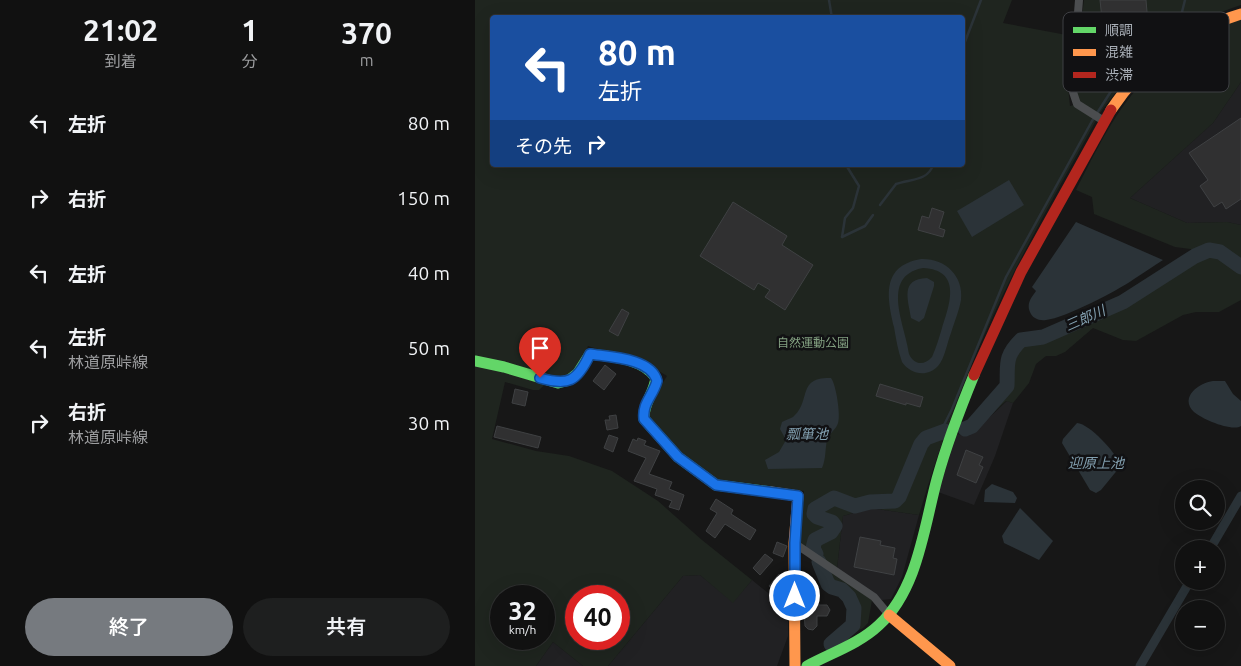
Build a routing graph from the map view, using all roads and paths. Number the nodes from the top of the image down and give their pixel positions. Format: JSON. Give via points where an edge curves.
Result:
{"nodes":[{"id":1,"x":1241,"y":14,"type":"edge"},
{"id":2,"x":1229,"y":19,"type":"edge"},
{"id":3,"x":1073,"y":92,"type":"edge"},
{"id":4,"x":1121,"y":92,"type":"edge"},
{"id":5,"x":1097,"y":117,"type":"junction"},
{"id":6,"x":475,"y":361,"type":"edge"},
{"id":7,"x":795,"y":543,"type":"junction"},
{"id":8,"x":889,"y":615,"type":"junction"},
{"id":9,"x":795,"y":666,"type":"edge"},
{"id":10,"x":807,"y":666,"type":"edge"},
{"id":11,"x":949,"y":666,"type":"edge"}],
"edges":[{"from":1,"to":2,"type":"street"},
{"from":3,"to":5,"type":"street","via":[[1077,104]]},
{"from":4,"to":5,"type":"street"},
{"from":5,"to":8,"type":"street","via":[[983,353],[943,460],[913,565],[902,594]]},
{"from":6,"to":7,"type":"street","via":[[558,383],[575,376],[585,366],[590,354],[626,359],[652,371],[657,381],[645,403],[644,419],[678,457],[709,481],[727,488],[798,496]]},
{"from":7,"to":8,"type":"street","via":[[874,597]]},
{"from":7,"to":9,"type":"street"},
{"from":8,"to":10,"type":"street","via":[[854,644]]},
{"from":8,"to":11,"type":"street"}]}
